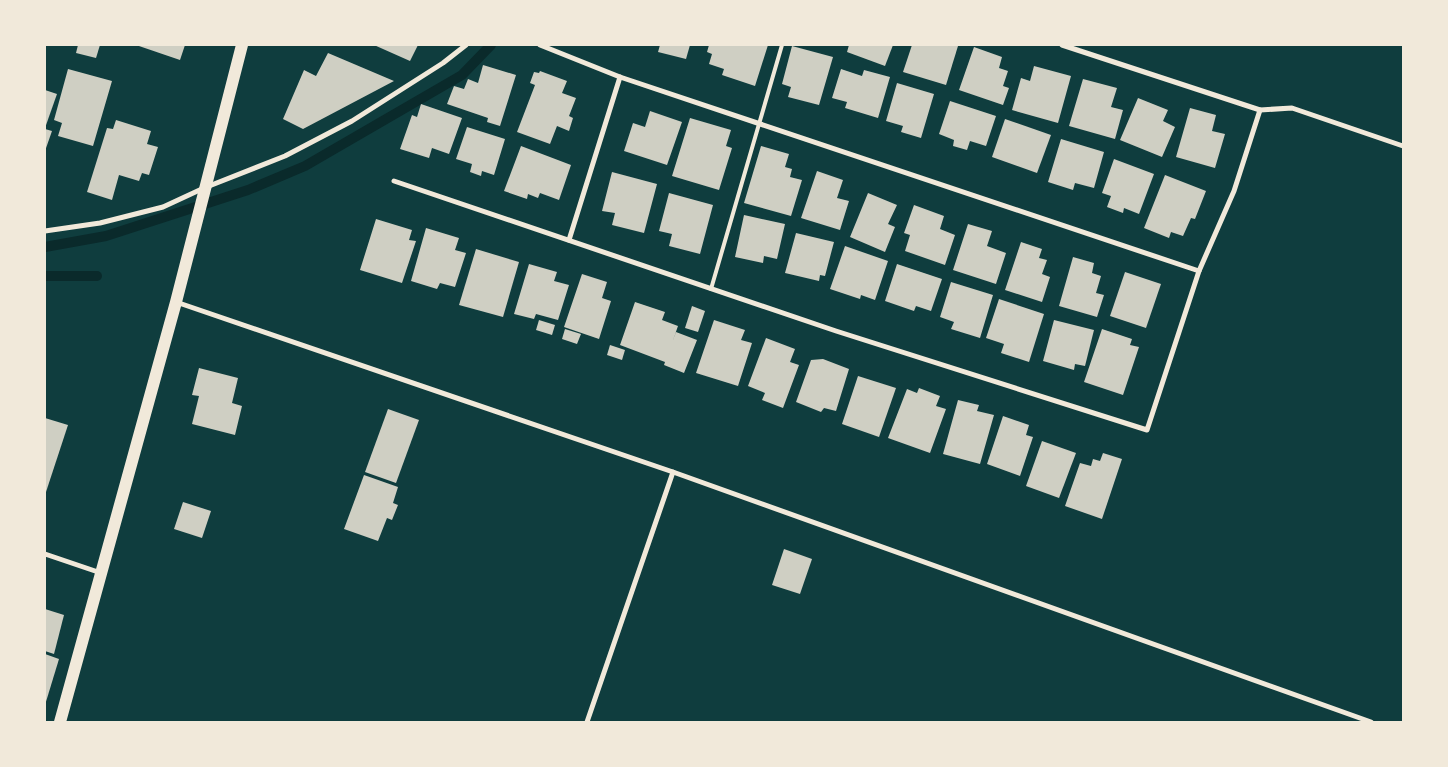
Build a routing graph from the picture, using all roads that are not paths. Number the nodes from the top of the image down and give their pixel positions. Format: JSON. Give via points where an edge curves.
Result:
{"nodes":[{"id":1,"x":242,"y":45,"type":"edge"},
{"id":2,"x":466,"y":45,"type":"edge"},
{"id":3,"x":540,"y":45,"type":"edge"},
{"id":4,"x":782,"y":45,"type":"edge"},
{"id":5,"x":1062,"y":45,"type":"edge"},
{"id":6,"x":620,"y":77,"type":"junction"},
{"id":7,"x":1260,"y":110,"type":"junction"},
{"id":8,"x":759,"y":124,"type":"junction"},
{"id":9,"x":1403,"y":146,"type":"edge"},
{"id":10,"x":394,"y":181,"type":"dead end"},
{"id":11,"x":204,"y":188,"type":"junction"},
{"id":12,"x":45,"y":231,"type":"edge"},
{"id":13,"x":569,"y":240,"type":"junction"},
{"id":14,"x":1199,"y":271,"type":"junction"},
{"id":15,"x":711,"y":289,"type":"junction"},
{"id":16,"x":176,"y":302,"type":"junction"},
{"id":17,"x":673,"y":472,"type":"junction"},
{"id":18,"x":45,"y":554,"type":"edge"},
{"id":19,"x":101,"y":573,"type":"junction"},
{"id":20,"x":60,"y":722,"type":"edge"},
{"id":21,"x":587,"y":722,"type":"edge"},
{"id":22,"x":1371,"y":722,"type":"edge"}],
"edges":[{"from":1,"to":11,"type":"main road"},
{"from":2,"to":11,"type":"street","via":[[352,121],[285,156]]},
{"from":3,"to":6,"type":"street"},
{"from":4,"to":8,"type":"lane"},
{"from":5,"to":7,"type":"street"},
{"from":6,"to":8,"type":"street"},
{"from":6,"to":13,"type":"street"},
{"from":7,"to":9,"type":"street","via":[[1292,108]]},
{"from":7,"to":14,"type":"street","via":[[1234,191]]},
{"from":8,"to":14,"type":"street"},
{"from":8,"to":15,"type":"lane"},
{"from":10,"to":13,"type":"street"},
{"from":11,"to":12,"type":"street","via":[[163,207],[100,223]]},
{"from":11,"to":16,"type":"main road"},
{"from":13,"to":15,"type":"street"},
{"from":14,"to":15,"type":"street","via":[[1147,430]]},
{"from":16,"to":17,"type":"street"},
{"from":16,"to":19,"type":"main road"},
{"from":17,"to":21,"type":"street"},
{"from":17,"to":22,"type":"street"},
{"from":18,"to":19,"type":"street"},
{"from":19,"to":20,"type":"main road"}]}
